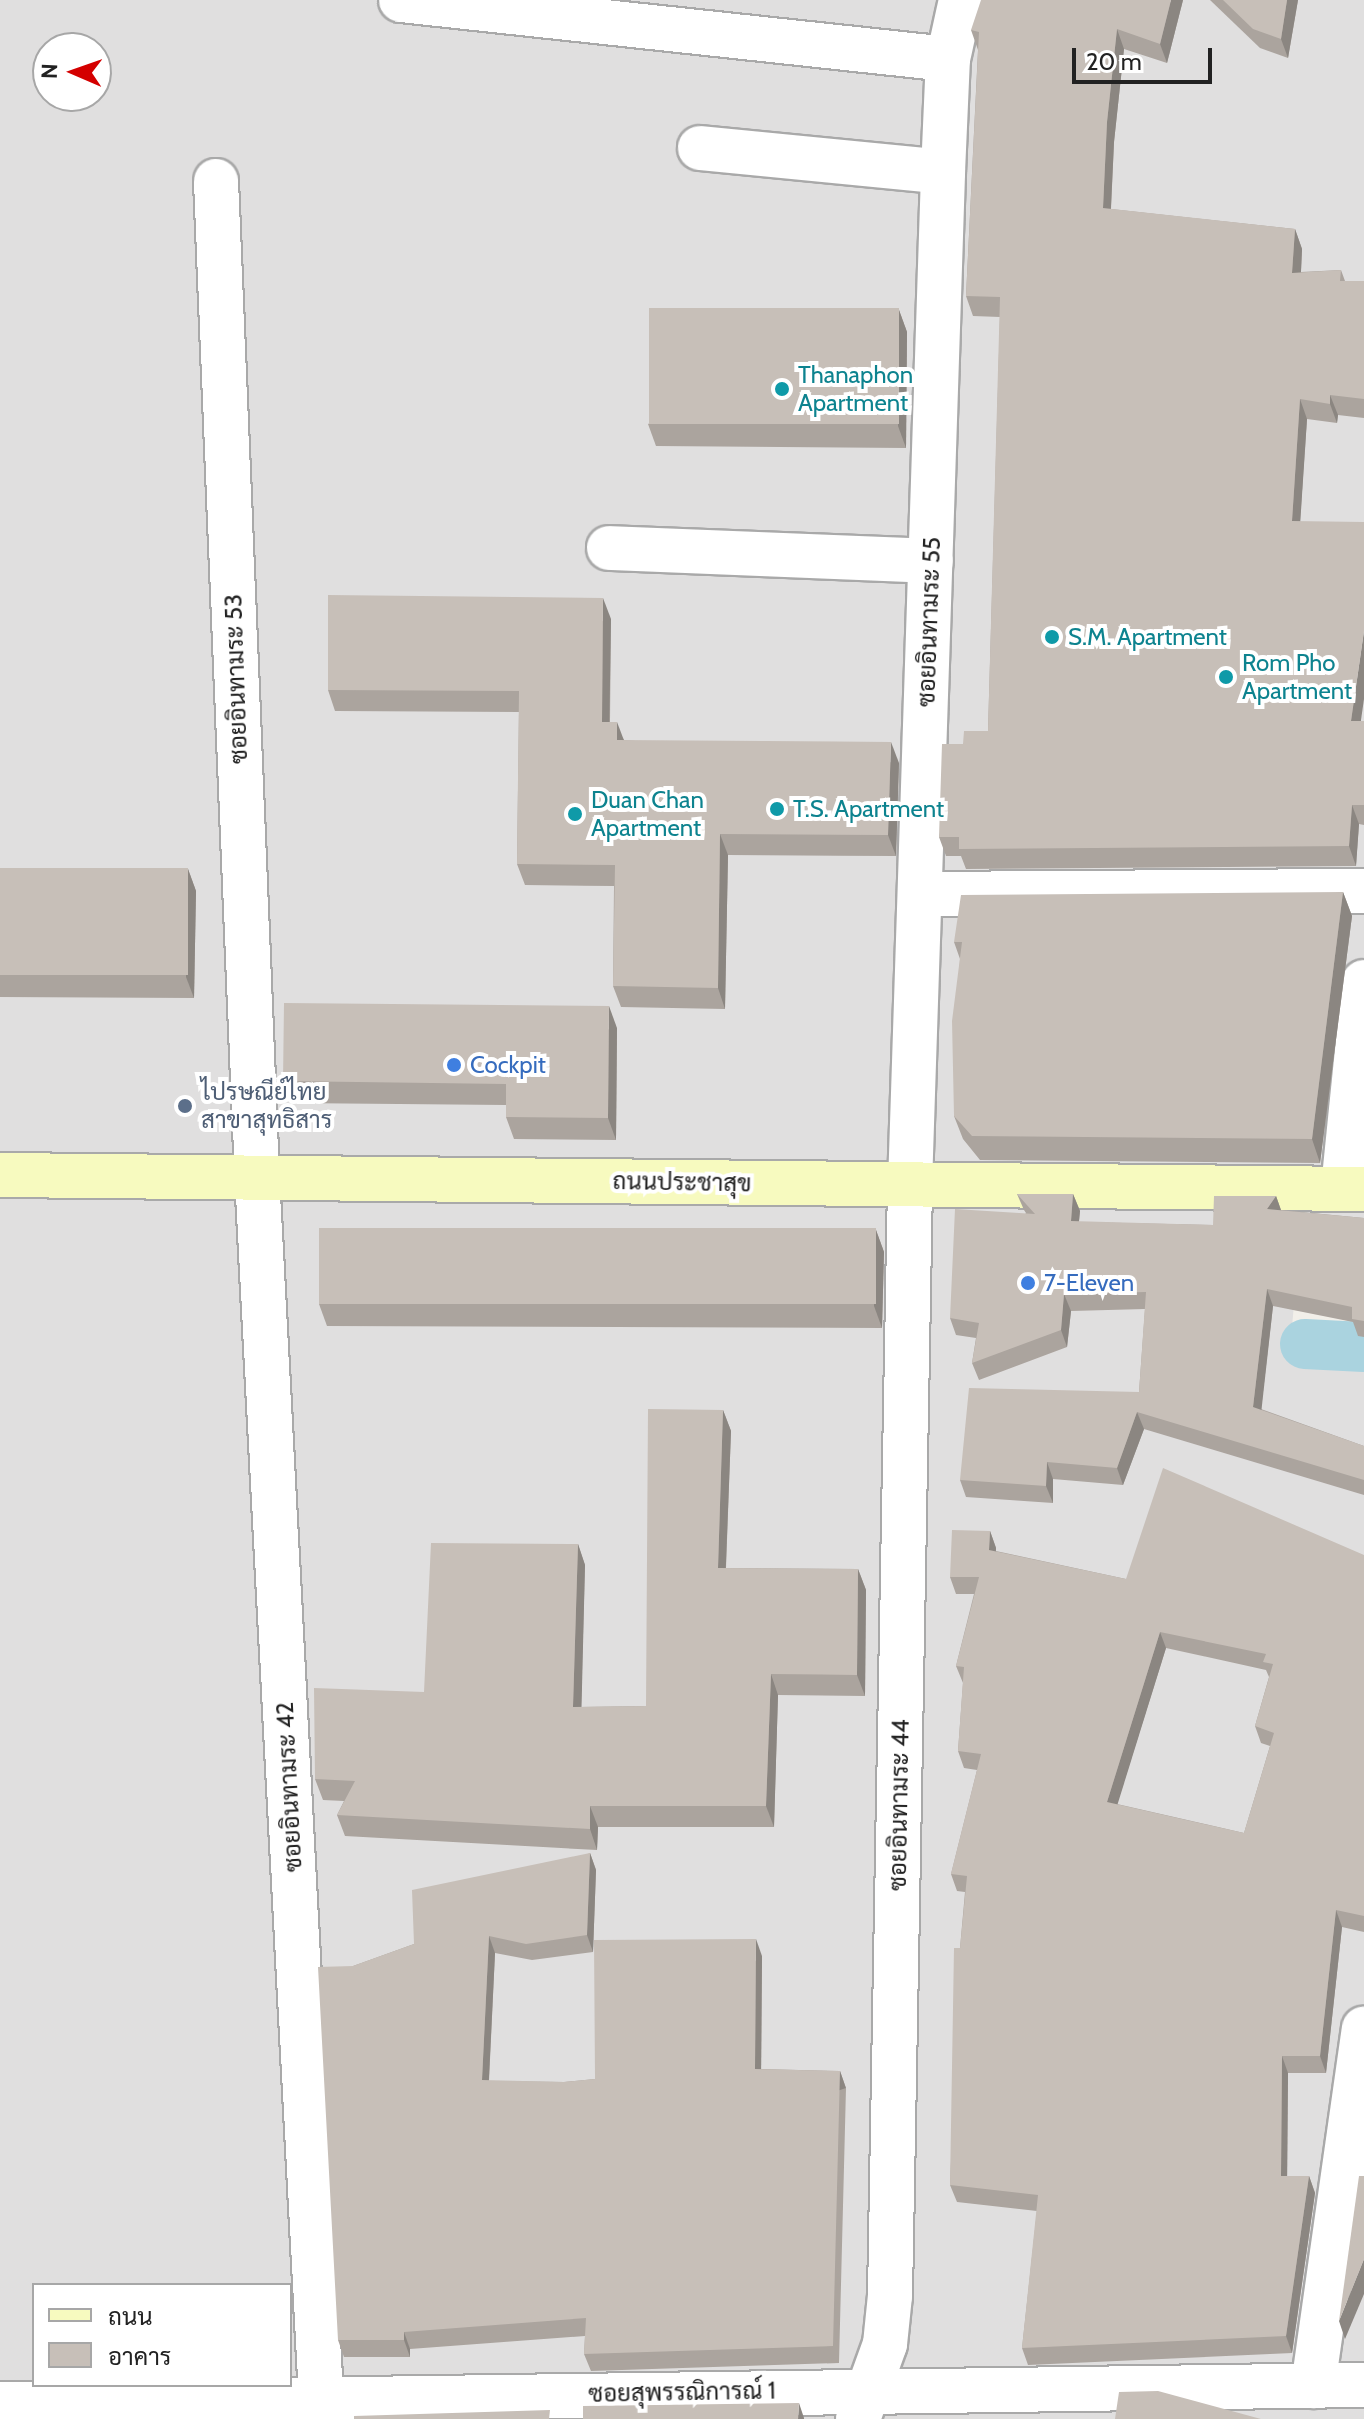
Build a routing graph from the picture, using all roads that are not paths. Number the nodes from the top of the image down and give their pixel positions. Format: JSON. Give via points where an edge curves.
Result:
{"nodes":[{"id":1,"x":401,"y":0,"type":"edge"},
{"id":2,"x":961,"y":0,"type":"edge"},
{"id":3,"x":650,"y":15,"type":"edge"},
{"id":4,"x":948,"y":59,"type":"junction"},
{"id":5,"x":700,"y":148,"type":"dead end"},
{"id":6,"x":943,"y":172,"type":"junction"},
{"id":7,"x":216,"y":181,"type":"dead end"},
{"id":8,"x":609,"y":548,"type":"dead end"},
{"id":9,"x":931,"y":561,"type":"junction"},
{"id":10,"x":1364,"y":891,"type":"edge"},
{"id":11,"x":921,"y":894,"type":"junction"},
{"id":12,"x":1364,"y":982,"type":"edge"},
{"id":13,"x":0,"y":1175,"type":"edge"},
{"id":14,"x":257,"y":1176,"type":"junction"},
{"id":15,"x":910,"y":1185,"type":"junction"},
{"id":16,"x":1353,"y":1188,"type":"edge"},
{"id":17,"x":1364,"y":2029,"type":"edge"},
{"id":18,"x":1364,"y":2385,"type":"edge"},
{"id":19,"x":1313,"y":2386,"type":"junction"},
{"id":20,"x":321,"y":2398,"type":"junction"},
{"id":21,"x":0,"y":2404,"type":"edge"},
{"id":22,"x":865,"y":2405,"type":"edge"}],
"edges":[{"from":1,"to":3,"type":"street"},
{"from":2,"to":4,"type":"street","name":"ซอยอินทามระ 55"},
{"from":3,"to":4,"type":"street"},
{"from":4,"to":6,"type":"street","name":"ซอยอินทามระ 55"},
{"from":5,"to":6,"type":"street"},
{"from":6,"to":9,"type":"street","name":"ซอยอินทามระ 55"},
{"from":7,"to":14,"type":"street","name":"ซอยอินทามระ 53"},
{"from":8,"to":9,"type":"street"},
{"from":9,"to":11,"type":"street","name":"ซอยอินทามระ 55"},
{"from":10,"to":11,"type":"street"},
{"from":11,"to":15,"type":"street","name":"ซอยอินทามระ 55"},
{"from":12,"to":16,"type":"street"},
{"from":13,"to":14,"type":"street","name":"ถนนประชาสุข"},
{"from":14,"to":15,"type":"street","name":"ถนนประชาสุข"},
{"from":14,"to":20,"type":"street","name":"ซอยอินทามระ 42"},
{"from":15,"to":16,"type":"street","name":"ถนนประชาสุข"},
{"from":15,"to":22,"type":"street","name":"ซอยอินทามระ 44","via":[[890,2296]]},
{"from":17,"to":19,"type":"street"},
{"from":18,"to":19,"type":"street","name":"ซอยสุพรรณิการณ์ 1"},
{"from":19,"to":22,"type":"street","name":"ซอยสุพรรณิการณ์ 1"},
{"from":20,"to":21,"type":"street","name":"ซอยสุพรรณิการณ์ 1"},
{"from":20,"to":22,"type":"street","name":"ซอยสุพรรณิการณ์ 1"}]}
